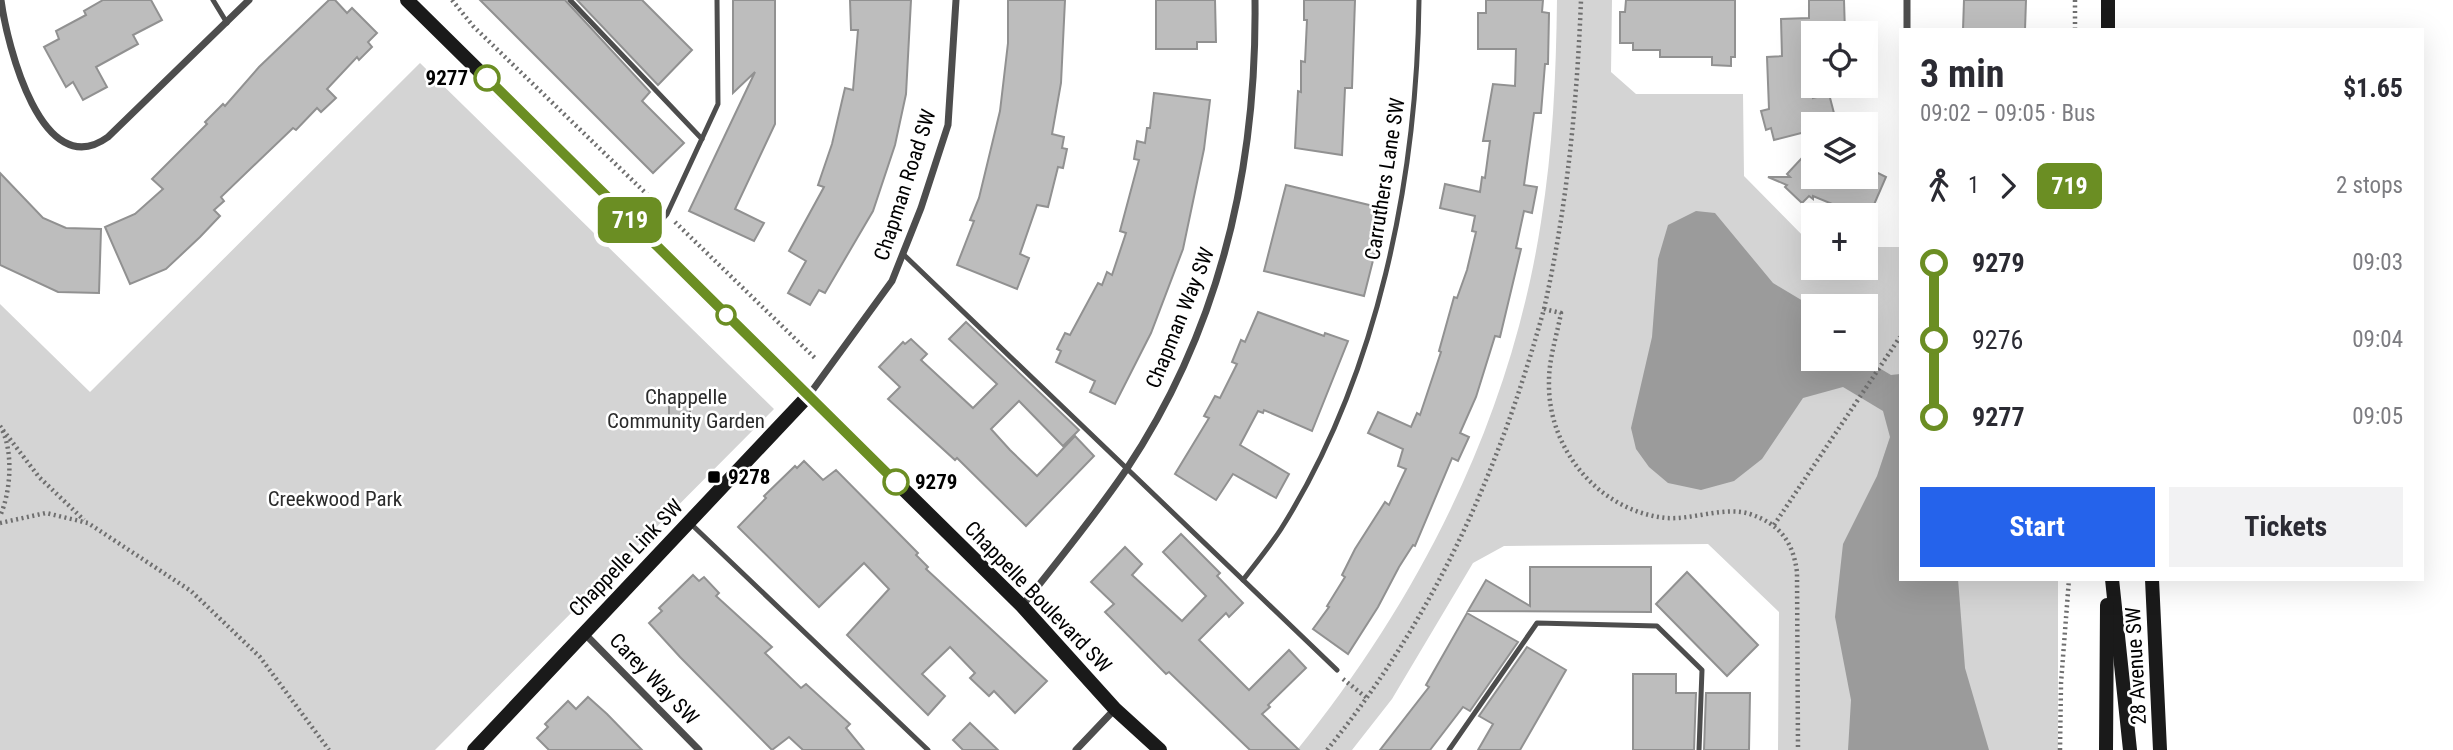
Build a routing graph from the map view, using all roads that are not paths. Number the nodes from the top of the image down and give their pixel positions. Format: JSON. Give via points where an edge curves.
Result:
{"nodes":[{"id":1,"x":1,"y":0,"type":"edge"},
{"id":2,"x":213,"y":0,"type":"edge"},
{"id":3,"x":249,"y":0,"type":"edge"},
{"id":4,"x":407,"y":0,"type":"edge"},
{"id":5,"x":570,"y":0,"type":"edge"},
{"id":6,"x":718,"y":0,"type":"edge"},
{"id":7,"x":956,"y":0,"type":"edge"},
{"id":8,"x":1255,"y":0,"type":"edge"},
{"id":9,"x":1419,"y":0,"type":"edge"},
{"id":10,"x":1907,"y":0,"type":"edge"},
{"id":11,"x":2108,"y":0,"type":"edge"},
{"id":12,"x":227,"y":23,"type":"junction"},
{"id":13,"x":1907,"y":28,"type":"edge"},
{"id":14,"x":2108,"y":28,"type":"edge"},
{"id":15,"x":702,"y":139,"type":"junction"},
{"id":16,"x":647,"y":237,"type":"junction"},
{"id":17,"x":902,"y":254,"type":"junction"},
{"id":18,"x":808,"y":396,"type":"junction"},
{"id":19,"x":1126,"y":468,"type":"junction"},
{"id":20,"x":691,"y":523,"type":"junction"},
{"id":21,"x":1243,"y":580,"type":"junction"},
{"id":22,"x":2109,"y":581,"type":"edge"},
{"id":23,"x":2109,"y":581,"type":"edge"},
{"id":24,"x":2152,"y":581,"type":"edge"},
{"id":25,"x":1022,"y":606,"type":"junction"},
{"id":26,"x":583,"y":632,"type":"junction"},
{"id":27,"x":1337,"y":670,"type":"road end"},
{"id":28,"x":1115,"y":709,"type":"junction"},
{"id":29,"x":474,"y":750,"type":"edge"},
{"id":30,"x":699,"y":750,"type":"edge"},
{"id":31,"x":928,"y":750,"type":"edge"},
{"id":32,"x":1076,"y":750,"type":"edge"},
{"id":33,"x":1160,"y":750,"type":"edge"},
{"id":34,"x":1450,"y":750,"type":"edge"},
{"id":35,"x":1699,"y":750,"type":"edge"},
{"id":36,"x":2106,"y":750,"type":"edge"},
{"id":37,"x":2130,"y":750,"type":"edge"},
{"id":38,"x":2161,"y":750,"type":"edge"}],
"edges":[{"from":1,"to":12,"type":"street","via":[[25,93],[59,141],[75,149],[93,148],[108,137]]},
{"from":2,"to":12,"type":"lane"},
{"from":3,"to":12,"type":"street"},
{"from":4,"to":16,"type":"street","name":"Chappelle Boulevard SW"},
{"from":5,"to":15,"type":"lane"},
{"from":6,"to":15,"type":"lane","via":[[718,104]]},
{"from":7,"to":17,"type":"street","name":"Chapman Road SW","via":[[948,125]]},
{"from":8,"to":19,"type":"street","name":"Chapman Way SW","via":[[1255,87],[1230,243],[1167,399]]},
{"from":9,"to":21,"type":"lane","name":"Carruthers Lane SW","via":[[1401,210],[1381,297],[1352,385],[1315,466],[1281,529]]},
{"from":10,"to":13,"type":"street"},
{"from":11,"to":14,"type":"street"},
{"from":15,"to":16,"type":"lane","via":[[667,214]]},
{"from":16,"to":18,"type":"street","name":"Chappelle Boulevard SW"},
{"from":17,"to":18,"type":"street","name":"Chapman Road SW","via":[[892,281]]},
{"from":17,"to":19,"type":"lane"},
{"from":18,"to":20,"type":"street","name":"Chappelle Link SW"},
{"from":18,"to":25,"type":"street","name":"Chappelle Boulevard SW"},
{"from":19,"to":21,"type":"lane"},
{"from":19,"to":25,"type":"street","name":"Chapman Way SW"},
{"from":20,"to":26,"type":"street","name":"Chappelle Link SW"},
{"from":20,"to":31,"type":"lane"},
{"from":21,"to":27,"type":"lane"},
{"from":22,"to":36,"type":"street","name":"28 Avenue SW"},
{"from":23,"to":37,"type":"street"},
{"from":24,"to":38,"type":"street","name":"28 Avenue SW"},
{"from":25,"to":28,"type":"street","name":"Chappelle Boulevard SW"},
{"from":26,"to":29,"type":"street","name":"Chappelle Link SW"},
{"from":26,"to":30,"type":"street","name":"Carey Way SW"},
{"from":28,"to":32,"type":"street"},
{"from":28,"to":33,"type":"street","name":"Chappelle Boulevard SW"},
{"from":34,"to":35,"type":"lane","via":[[1537,623],[1657,626],[1702,670]]}]}
